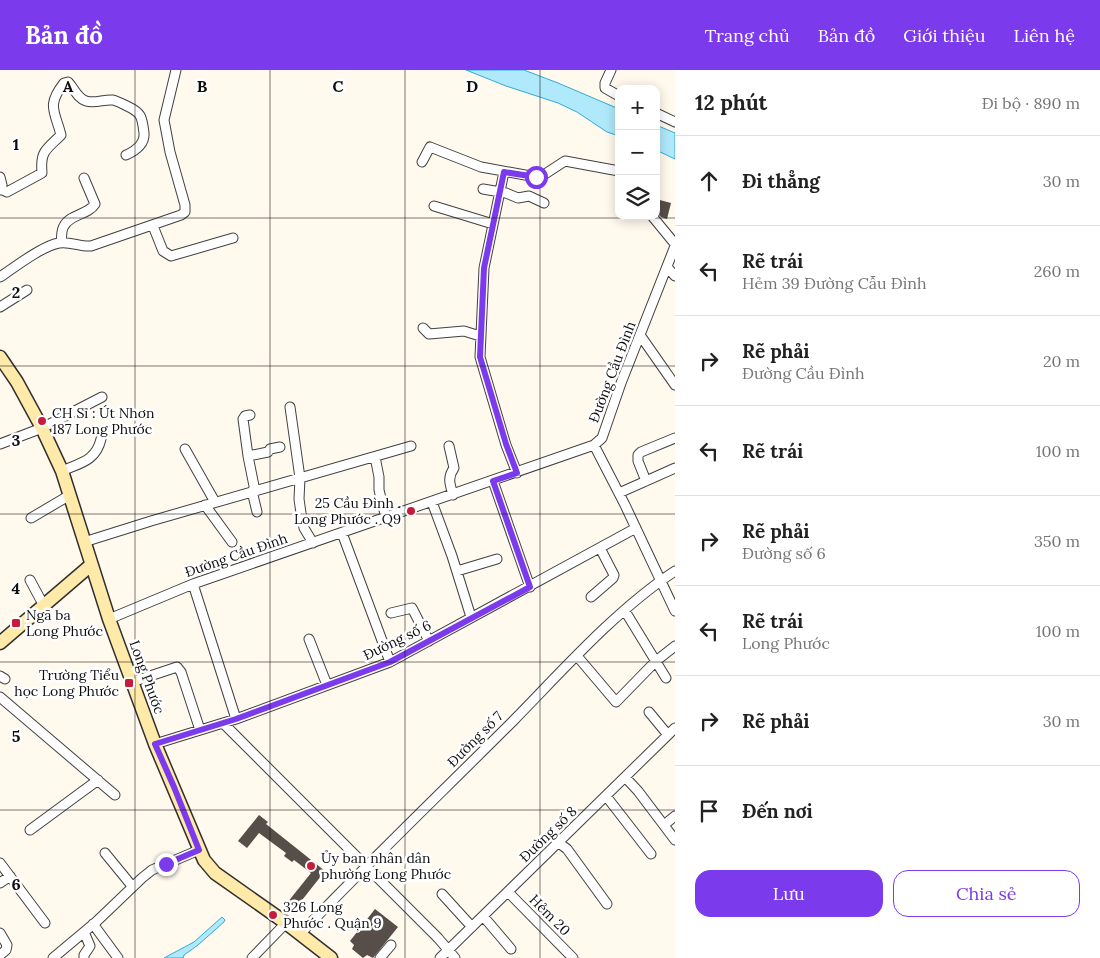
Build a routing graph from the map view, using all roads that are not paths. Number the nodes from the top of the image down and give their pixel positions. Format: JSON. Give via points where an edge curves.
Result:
{"nodes":[{"id":1,"x":176,"y":70,"type":"edge"},
{"id":2,"x":611,"y":70,"type":"edge"},
{"id":3,"x":615,"y":94,"type":"edge"},
{"id":4,"x":660,"y":115,"type":"edge"},
{"id":5,"x":675,"y":122,"type":"edge"},
{"id":6,"x":126,"y":155,"type":"dead end"},
{"id":7,"x":422,"y":162,"type":"dead end"},
{"id":8,"x":615,"y":170,"type":"edge"},
{"id":9,"x":504,"y":172,"type":"junction"},
{"id":10,"x":0,"y":176,"type":"edge"},
{"id":11,"x":84,"y":178,"type":"dead end"},
{"id":12,"x":484,"y":188,"type":"dead end"},
{"id":13,"x":1,"y":190,"type":"edge"},
{"id":14,"x":500,"y":192,"type":"junction"},
{"id":15,"x":544,"y":203,"type":"dead end"},
{"id":16,"x":434,"y":206,"type":"dead end"},
{"id":17,"x":655,"y":220,"type":"edge"},
{"id":18,"x":493,"y":224,"type":"junction"},
{"id":19,"x":153,"y":226,"type":"junction"},
{"id":20,"x":233,"y":238,"type":"dead end"},
{"id":21,"x":61,"y":242,"type":"junction"},
{"id":22,"x":675,"y":245,"type":"edge"},
{"id":23,"x":667,"y":267,"type":"junction"},
{"id":24,"x":0,"y":276,"type":"edge"},
{"id":25,"x":675,"y":276,"type":"edge"},
{"id":26,"x":27,"y":290,"type":"dead end"},
{"id":27,"x":0,"y":307,"type":"edge"},
{"id":28,"x":422,"y":328,"type":"dead end"},
{"id":29,"x":640,"y":335,"type":"junction"},
{"id":30,"x":480,"y":336,"type":"junction"},
{"id":31,"x":0,"y":357,"type":"edge"},
{"id":32,"x":675,"y":384,"type":"edge"},
{"id":33,"x":102,"y":397,"type":"dead end"},
{"id":34,"x":290,"y":407,"type":"dead end"},
{"id":35,"x":250,"y":415,"type":"dead end"},
{"id":36,"x":42,"y":428,"type":"junction"},
{"id":37,"x":675,"y":438,"type":"edge"},
{"id":38,"x":101,"y":439,"type":"dead end"},
{"id":39,"x":0,"y":444,"type":"edge"},
{"id":40,"x":594,"y":445,"type":"junction"},
{"id":41,"x":280,"y":446,"type":"dead end"},
{"id":42,"x":411,"y":446,"type":"dead end"},
{"id":43,"x":449,"y":446,"type":"dead end"},
{"id":44,"x":185,"y":448,"type":"dead end"},
{"id":45,"x":248,"y":456,"type":"junction"},
{"id":46,"x":376,"y":456,"type":"junction"},
{"id":47,"x":675,"y":468,"type":"edge"},
{"id":48,"x":62,"y":471,"type":"junction"},
{"id":49,"x":517,"y":473,"type":"junction"},
{"id":50,"x":300,"y":478,"type":"junction"},
{"id":51,"x":493,"y":481,"type":"junction"},
{"id":52,"x":646,"y":481,"type":"junction"},
{"id":53,"x":254,"y":491,"type":"junction"},
{"id":54,"x":619,"y":493,"type":"junction"},
{"id":55,"x":453,"y":495,"type":"junction"},
{"id":56,"x":70,"y":496,"type":"junction"},
{"id":57,"x":215,"y":502,"type":"junction"},
{"id":58,"x":432,"y":502,"type":"junction"},
{"id":59,"x":205,"y":505,"type":"junction"},
{"id":60,"x":257,"y":512,"type":"dead end"},
{"id":61,"x":31,"y":518,"type":"dead end"},
{"id":62,"x":386,"y":518,"type":"junction"},
{"id":63,"x":636,"y":528,"type":"junction"},
{"id":64,"x":342,"y":533,"type":"junction"},
{"id":65,"x":84,"y":542,"type":"junction"},
{"id":66,"x":232,"y":542,"type":"dead end"},
{"id":67,"x":313,"y":543,"type":"junction"},
{"id":68,"x":600,"y":548,"type":"junction"},
{"id":69,"x":497,"y":559,"type":"dead end"},
{"id":70,"x":91,"y":565,"type":"junction"},
{"id":71,"x":457,"y":571,"type":"junction"},
{"id":72,"x":675,"y":571,"type":"edge"},
{"id":73,"x":30,"y":580,"type":"dead end"},
{"id":74,"x":661,"y":580,"type":"junction"},
{"id":75,"x":193,"y":584,"type":"junction"},
{"id":76,"x":530,"y":587,"type":"junction"},
{"id":77,"x":591,"y":597,"type":"dead end"},
{"id":78,"x":44,"y":606,"type":"junction"},
{"id":79,"x":675,"y":610,"type":"edge"},
{"id":80,"x":624,"y":611,"type":"junction"},
{"id":81,"x":391,"y":613,"type":"dead end"},
{"id":82,"x":471,"y":617,"type":"junction"},
{"id":83,"x":109,"y":619,"type":"junction"},
{"id":84,"x":309,"y":639,"type":"dead end"},
{"id":85,"x":429,"y":640,"type":"junction"},
{"id":86,"x":0,"y":643,"type":"edge"},
{"id":87,"x":675,"y":646,"type":"edge"},
{"id":88,"x":577,"y":656,"type":"junction"},
{"id":89,"x":656,"y":661,"type":"junction"},
{"id":90,"x":390,"y":662,"type":"junction"},
{"id":91,"x":666,"y":678,"type":"dead end"},
{"id":92,"x":132,"y":682,"type":"junction"},
{"id":93,"x":327,"y":685,"type":"junction"},
{"id":94,"x":0,"y":697,"type":"edge"},
{"id":95,"x":649,"y":712,"type":"dead end"},
{"id":96,"x":236,"y":719,"type":"junction"},
{"id":97,"x":223,"y":722,"type":"junction"},
{"id":98,"x":200,"y":730,"type":"junction"},
{"id":99,"x":672,"y":731,"type":"edge"},
{"id":100,"x":155,"y":744,"type":"junction"},
{"id":101,"x":625,"y":777,"type":"junction"},
{"id":102,"x":98,"y":780,"type":"junction"},
{"id":103,"x":115,"y":795,"type":"dead end"},
{"id":104,"x":606,"y":796,"type":"junction"},
{"id":105,"x":675,"y":816,"type":"edge"},
{"id":106,"x":664,"y":825,"type":"junction"},
{"id":107,"x":30,"y":830,"type":"dead end"},
{"id":108,"x":675,"y":840,"type":"edge"},
{"id":109,"x":559,"y":843,"type":"junction"},
{"id":110,"x":199,"y":850,"type":"junction"},
{"id":111,"x":105,"y":853,"type":"dead end"},
{"id":112,"x":651,"y":854,"type":"dead end"},
{"id":113,"x":0,"y":863,"type":"edge"},
{"id":114,"x":366,"y":866,"type":"junction"},
{"id":115,"x":10,"y":876,"type":"junction"},
{"id":116,"x":0,"y":883,"type":"edge"},
{"id":117,"x":132,"y":886,"type":"junction"},
{"id":118,"x":508,"y":892,"type":"junction"},
{"id":119,"x":442,"y":894,"type":"dead end"},
{"id":120,"x":607,"y":904,"type":"dead end"},
{"id":121,"x":483,"y":916,"type":"junction"},
{"id":122,"x":45,"y":923,"type":"dead end"},
{"id":123,"x":286,"y":923,"type":"junction"},
{"id":124,"x":93,"y":924,"type":"junction"},
{"id":125,"x":472,"y":927,"type":"junction"},
{"id":126,"x":84,"y":932,"type":"junction"},
{"id":127,"x":0,"y":933,"type":"edge"},
{"id":128,"x":300,"y":934,"type":"junction"},
{"id":129,"x":391,"y":945,"type":"dead end"},
{"id":130,"x":511,"y":949,"type":"dead end"},
{"id":131,"x":449,"y":950,"type":"junction"},
{"id":132,"x":0,"y":955,"type":"edge"},
{"id":133,"x":83,"y":957,"type":"edge"},
{"id":134,"x":53,"y":958,"type":"edge"},
{"id":135,"x":118,"y":958,"type":"edge"},
{"id":136,"x":253,"y":958,"type":"edge"},
{"id":137,"x":332,"y":958,"type":"edge"},
{"id":138,"x":380,"y":958,"type":"edge"},
{"id":139,"x":440,"y":958,"type":"edge"},
{"id":140,"x":455,"y":958,"type":"edge"},
{"id":141,"x":573,"y":958,"type":"edge"}],
"edges":[{"from":1,"to":19,"type":"street","via":[[164,120],[186,209],[182,215]]},
{"from":2,"to":3,"type":"street","via":[[605,88]]},
{"from":4,"to":5,"type":"street"},
{"from":6,"to":13,"type":"street","via":[[141,145],[144,136],[142,117],[138,112],[112,100],[84,101],[68,82],[64,83],[52,106],[61,135],[41,159],[42,173],[7,192]]},
{"from":7,"to":9,"type":"street","via":[[428,148],[432,147],[478,166]]},
{"from":8,"to":9,"type":"street","via":[[565,161],[536,177]]},
{"from":9,"to":14,"type":"street"},
{"from":10,"to":13,"type":"street"},
{"from":11,"to":21,"type":"street","via":[[94,204],[67,222]]},
{"from":12,"to":14,"type":"street"},
{"from":14,"to":15,"type":"street","via":[[518,198],[529,196]]},
{"from":14,"to":18,"type":"street"},
{"from":16,"to":18,"type":"street"},
{"from":17,"to":22,"type":"street"},
{"from":18,"to":30,"type":"street","via":[[483,275]]},
{"from":19,"to":20,"type":"street","via":[[163,251],[171,256]]},
{"from":19,"to":21,"type":"street","via":[[91,246]]},
{"from":21,"to":24,"type":"street"},
{"from":22,"to":23,"type":"street","name":"Đường Cầu Đình"},
{"from":23,"to":25,"type":"street"},
{"from":23,"to":29,"type":"street","name":"Đường Cầu Đình"},
{"from":26,"to":27,"type":"street"},
{"from":28,"to":30,"type":"street","via":[[429,334],[464,331]]},
{"from":29,"to":32,"type":"street"},
{"from":29,"to":40,"type":"street","name":"Đường Cầu Đình","via":[[602,438]]},
{"from":30,"to":49,"type":"street","via":[[480,357]]},
{"from":31,"to":36,"type":"street","name":"Long Phước"},
{"from":33,"to":36,"type":"street"},
{"from":34,"to":50,"type":"street"},
{"from":35,"to":45,"type":"street","via":[[243,419]]},
{"from":36,"to":39,"type":"street"},
{"from":36,"to":48,"type":"street","name":"Long Phước"},
{"from":37,"to":52,"type":"street","via":[[638,455]]},
{"from":38,"to":48,"type":"street","via":[[91,458]]},
{"from":40,"to":49,"type":"street","name":"Đường Cầu Đình"},
{"from":40,"to":54,"type":"street"},
{"from":41,"to":45,"type":"street"},
{"from":42,"to":46,"type":"street"},
{"from":43,"to":55,"type":"street","via":[[454,468],[449,476]]},
{"from":44,"to":57,"type":"street"},
{"from":45,"to":53,"type":"street"},
{"from":46,"to":50,"type":"street"},
{"from":46,"to":62,"type":"street"},
{"from":47,"to":52,"type":"street"},
{"from":48,"to":56,"type":"street","name":"Long Phước"},
{"from":49,"to":51,"type":"street","name":"Đường Cầu Đình"},
{"from":50,"to":53,"type":"street"},
{"from":50,"to":67,"type":"street","via":[[298,499],[304,528]]},
{"from":51,"to":55,"type":"street","name":"Đường Cầu Đình"},
{"from":51,"to":76,"type":"street"},
{"from":52,"to":54,"type":"street"},
{"from":53,"to":57,"type":"street"},
{"from":53,"to":60,"type":"street"},
{"from":54,"to":63,"type":"street"},
{"from":55,"to":58,"type":"street","name":"Đường Cầu Đình"},
{"from":56,"to":61,"type":"street"},
{"from":56,"to":65,"type":"street","name":"Long Phước"},
{"from":57,"to":59,"type":"street"},
{"from":58,"to":62,"type":"street","name":"Đường Cầu Đình"},
{"from":58,"to":71,"type":"street"},
{"from":59,"to":65,"type":"street"},
{"from":59,"to":66,"type":"street"},
{"from":62,"to":64,"type":"street","name":"Đường Cầu Đình"},
{"from":63,"to":68,"type":"street","name":"Đường số 6"},
{"from":63,"to":74,"type":"street"},
{"from":64,"to":67,"type":"street","name":"Đường Cầu Đình"},
{"from":64,"to":90,"type":"street"},
{"from":65,"to":70,"type":"street","name":"Long Phước"},
{"from":67,"to":75,"type":"street","name":"Đường Cầu Đình"},
{"from":68,"to":76,"type":"street","name":"Đường số 6"},
{"from":68,"to":77,"type":"street","via":[[614,575]]},
{"from":69,"to":71,"type":"street"},
{"from":70,"to":78,"type":"street"},
{"from":70,"to":83,"type":"street","name":"Long Phước"},
{"from":71,"to":82,"type":"street"},
{"from":72,"to":74,"type":"street","name":"Đường số 7"},
{"from":73,"to":78,"type":"street"},
{"from":74,"to":79,"type":"street"},
{"from":74,"to":80,"type":"street","name":"Đường số 7"},
{"from":75,"to":83,"type":"street","name":"Đường Cầu Đình"},
{"from":75,"to":96,"type":"street"},
{"from":76,"to":82,"type":"street","name":"Đường số 6"},
{"from":78,"to":86,"type":"street"},
{"from":80,"to":88,"type":"street","name":"Đường số 7"},
{"from":80,"to":89,"type":"street"},
{"from":81,"to":85,"type":"street","via":[[412,608]]},
{"from":82,"to":85,"type":"street","name":"Đường số 6"},
{"from":83,"to":92,"type":"street","name":"Long Phước"},
{"from":84,"to":93,"type":"street"},
{"from":85,"to":90,"type":"street","name":"Đường số 6"},
{"from":87,"to":89,"type":"street"},
{"from":88,"to":89,"type":"street","via":[[616,702]]},
{"from":88,"to":114,"type":"street","name":"Đường số 7"},
{"from":89,"to":91,"type":"street"},
{"from":90,"to":93,"type":"street","name":"Đường số 6"},
{"from":92,"to":98,"type":"street","via":[[177,667]]},
{"from":92,"to":100,"type":"street","name":"Long Phước"},
{"from":93,"to":96,"type":"street","name":"Đường số 6"},
{"from":94,"to":102,"type":"street"},
{"from":95,"to":99,"type":"street"},
{"from":96,"to":97,"type":"street","name":"Đường số 6"},
{"from":97,"to":98,"type":"street","name":"Đường số 6"},
{"from":97,"to":114,"type":"street"},
{"from":98,"to":100,"type":"street","name":"Đường số 6"},
{"from":99,"to":101,"type":"street","name":"Đường số 8"},
{"from":100,"to":110,"type":"street","name":"Long Phước"},
{"from":101,"to":104,"type":"street","name":"Đường số 8"},
{"from":101,"to":106,"type":"street"},
{"from":102,"to":103,"type":"street"},
{"from":102,"to":107,"type":"street"},
{"from":104,"to":109,"type":"street","name":"Đường số 8"},
{"from":104,"to":112,"type":"street"},
{"from":105,"to":106,"type":"street"},
{"from":106,"to":108,"type":"street"},
{"from":109,"to":118,"type":"street","name":"Đường số 8"},
{"from":109,"to":120,"type":"street","via":[[567,849]]},
{"from":110,"to":117,"type":"street","via":[[152,870]]},
{"from":110,"to":123,"type":"street","name":"Long Phước","via":[[215,872]]},
{"from":111,"to":117,"type":"street"},
{"from":113,"to":115,"type":"street"},
{"from":114,"to":128,"type":"street","name":"Đường số 7"},
{"from":114,"to":131,"type":"street"},
{"from":115,"to":116,"type":"street"},
{"from":115,"to":122,"type":"street"},
{"from":117,"to":124,"type":"street"},
{"from":118,"to":121,"type":"street","name":"Đường số 8"},
{"from":118,"to":141,"type":"street","name":"Hẻm 20"},
{"from":119,"to":125,"type":"street"},
{"from":121,"to":125,"type":"street","name":"Đường số 8"},
{"from":121,"to":130,"type":"street"},
{"from":123,"to":128,"type":"street","name":"Long Phước"},
{"from":123,"to":136,"type":"street"},
{"from":124,"to":126,"type":"street"},
{"from":124,"to":135,"type":"street"},
{"from":125,"to":131,"type":"street","name":"Đường số 8"},
{"from":126,"to":133,"type":"street","via":[[90,946]]},
{"from":126,"to":134,"type":"street"},
{"from":127,"to":132,"type":"street","via":[[7,945]]},
{"from":128,"to":137,"type":"street","name":"Long Phước"},
{"from":129,"to":138,"type":"street"},
{"from":131,"to":139,"type":"street","name":"Đường số 8"},
{"from":131,"to":140,"type":"street"}]}
